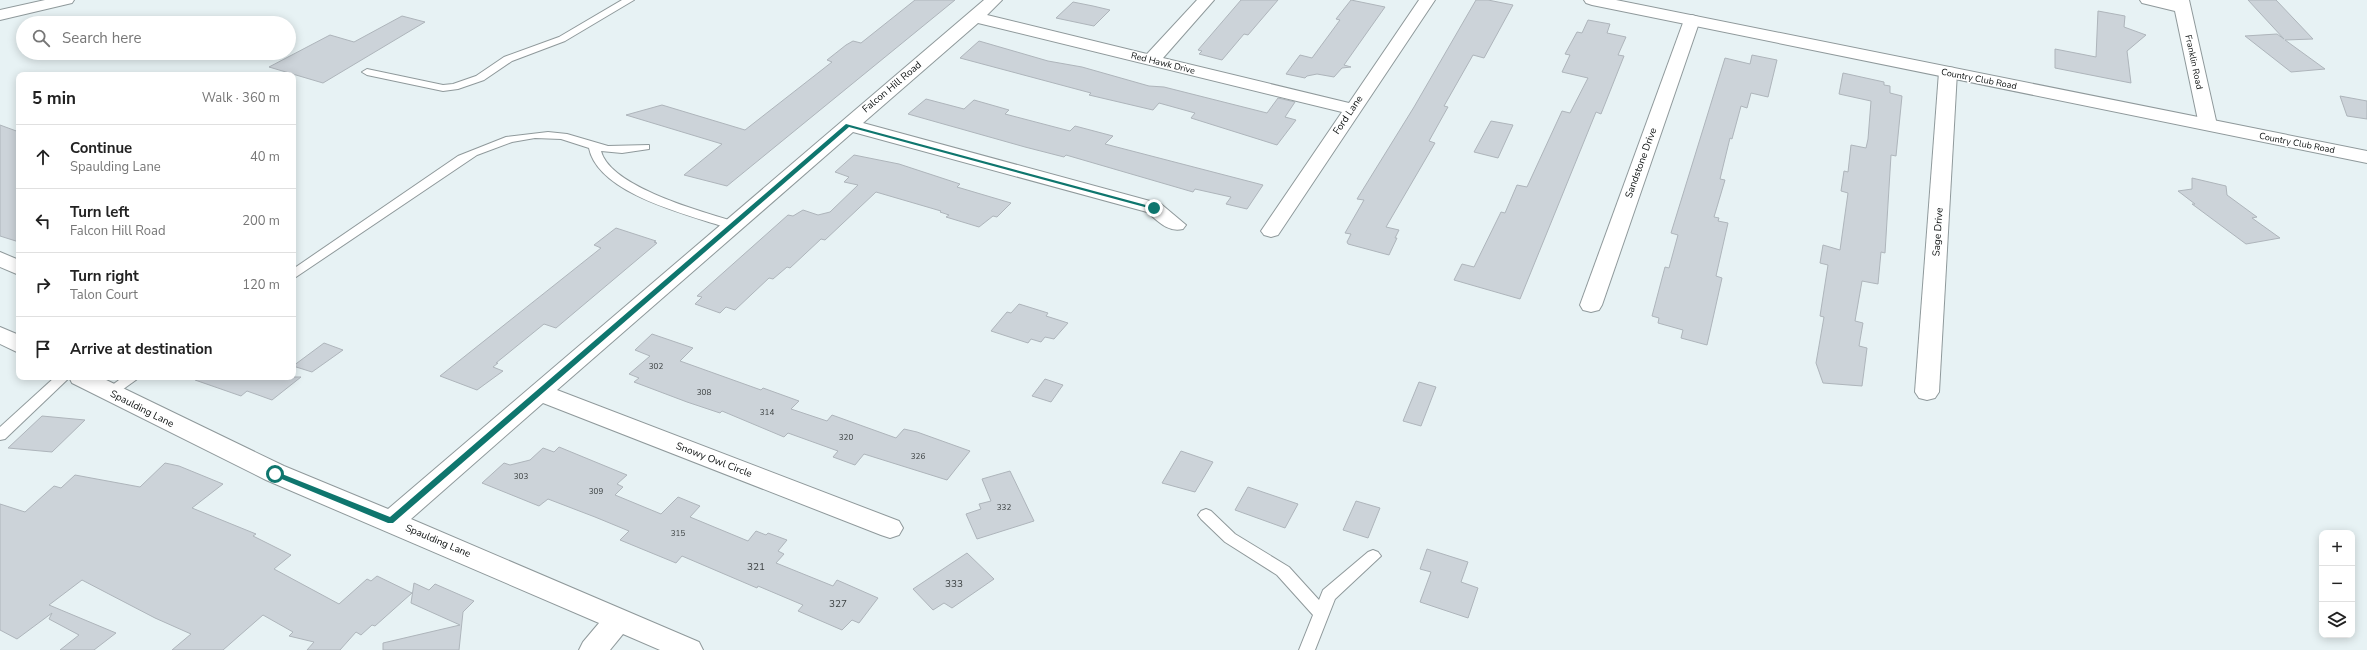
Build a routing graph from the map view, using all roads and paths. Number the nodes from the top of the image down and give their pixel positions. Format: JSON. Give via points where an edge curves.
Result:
{"nodes":[{"id":1,"x":66,"y":0,"type":"edge"},
{"id":2,"x":629,"y":0,"type":"edge"},
{"id":3,"x":994,"y":0,"type":"edge"},
{"id":4,"x":1206,"y":0,"type":"edge"},
{"id":5,"x":1427,"y":0,"type":"edge"},
{"id":6,"x":1592,"y":0,"type":"edge"},
{"id":7,"x":2148,"y":0,"type":"edge"},
{"id":8,"x":2182,"y":4,"type":"edge"},
{"id":9,"x":0,"y":15,"type":"edge"},
{"id":10,"x":975,"y":17,"type":"junction"},
{"id":11,"x":1692,"y":20,"type":"junction"},
{"id":12,"x":1151,"y":60,"type":"junction"},
{"id":13,"x":367,"y":72,"type":"dead end"},
{"id":14,"x":1948,"y":72,"type":"junction"},
{"id":15,"x":1352,"y":109,"type":"junction"},
{"id":16,"x":848,"y":125,"type":"junction"},
{"id":17,"x":2208,"y":125,"type":"junction"},
{"id":18,"x":594,"y":145,"type":"junction"},
{"id":19,"x":645,"y":147,"type":"dead end"},
{"id":20,"x":2367,"y":157,"type":"edge"},
{"id":21,"x":732,"y":225,"type":"junction"},
{"id":22,"x":1176,"y":225,"type":"dead end"},
{"id":23,"x":1271,"y":231,"type":"dead end"},
{"id":24,"x":0,"y":259,"type":"edge"},
{"id":25,"x":16,"y":267,"type":"edge"},
{"id":26,"x":296,"y":273,"type":"edge"},
{"id":27,"x":1591,"y":305,"type":"dead end"},
{"id":28,"x":0,"y":334,"type":"edge"},
{"id":29,"x":16,"y":342,"type":"edge"},
{"id":30,"x":60,"y":380,"type":"edge"},
{"id":31,"x":86,"y":380,"type":"edge"},
{"id":32,"x":128,"y":380,"type":"edge"},
{"id":33,"x":110,"y":392,"type":"junction"},
{"id":34,"x":538,"y":392,"type":"junction"},
{"id":35,"x":1927,"y":392,"type":"dead end"},
{"id":36,"x":0,"y":435,"type":"edge"},
{"id":37,"x":1206,"y":515,"type":"dead end"},
{"id":38,"x":391,"y":521,"type":"junction"},
{"id":39,"x":890,"y":528,"type":"dead end"},
{"id":40,"x":1373,"y":556,"type":"dead end"},
{"id":41,"x":1321,"y":613,"type":"junction"},
{"id":42,"x":619,"y":619,"type":"junction"},
{"id":43,"x":593,"y":650,"type":"edge"},
{"id":44,"x":689,"y":650,"type":"edge"},
{"id":45,"x":1306,"y":650,"type":"edge"}],
"edges":[{"from":1,"to":9,"type":"street"},
{"from":2,"to":13,"type":"lane","via":[[562,39],[508,59],[480,78],[454,87],[442,88]]},
{"from":3,"to":10,"type":"street","name":"Falcon Hill Road"},
{"from":4,"to":12,"type":"street"},
{"from":5,"to":15,"type":"street","name":"Ford Lane"},
{"from":6,"to":11,"type":"street","name":"Country Club Road"},
{"from":7,"to":8,"type":"street"},
{"from":8,"to":17,"type":"street","name":"Franklin Road"},
{"from":10,"to":12,"type":"street","name":"Red Hawk Drive"},
{"from":10,"to":16,"type":"street","name":"Falcon Hill Road"},
{"from":11,"to":14,"type":"street","name":"Country Club Road"},
{"from":11,"to":27,"type":"street","name":"Sandstone Drive"},
{"from":12,"to":15,"type":"street","name":"Red Hawk Drive"},
{"from":14,"to":17,"type":"street","name":"Country Club Road"},
{"from":14,"to":35,"type":"street","name":"Sage Drive"},
{"from":15,"to":23,"type":"street","name":"Ford Lane"},
{"from":16,"to":21,"type":"street","name":"Falcon Hill Road"},
{"from":16,"to":22,"type":"street","via":[[1154,208]]},
{"from":17,"to":20,"type":"street","name":"Country Club Road"},
{"from":18,"to":19,"type":"lane","via":[[623,150]]},
{"from":18,"to":21,"type":"lane","via":[[598,160],[613,175],[671,205]]},
{"from":18,"to":26,"type":"lane","via":[[561,136],[533,136],[505,139],[483,147],[462,158]]},
{"from":21,"to":34,"type":"street","name":"Falcon Hill Road"},
{"from":24,"to":25,"type":"street"},
{"from":28,"to":29,"type":"street"},
{"from":30,"to":36,"type":"lane"},
{"from":31,"to":33,"type":"street","name":"Spaulding Lane"},
{"from":32,"to":33,"type":"lane"},
{"from":33,"to":38,"type":"street","name":"Spaulding Lane","via":[[275,474]]},
{"from":34,"to":38,"type":"street","name":"Falcon Hill Road"},
{"from":34,"to":39,"type":"street","name":"Snowy Owl Circle"},
{"from":37,"to":41,"type":"lane","via":[[1230,538],[1283,571]]},
{"from":38,"to":42,"type":"street","name":"Spaulding Lane"},
{"from":40,"to":41,"type":"lane","via":[[1329,595]]},
{"from":41,"to":45,"type":"lane"},
{"from":42,"to":43,"type":"street"},
{"from":42,"to":44,"type":"street","name":"Spaulding Lane"}]}
